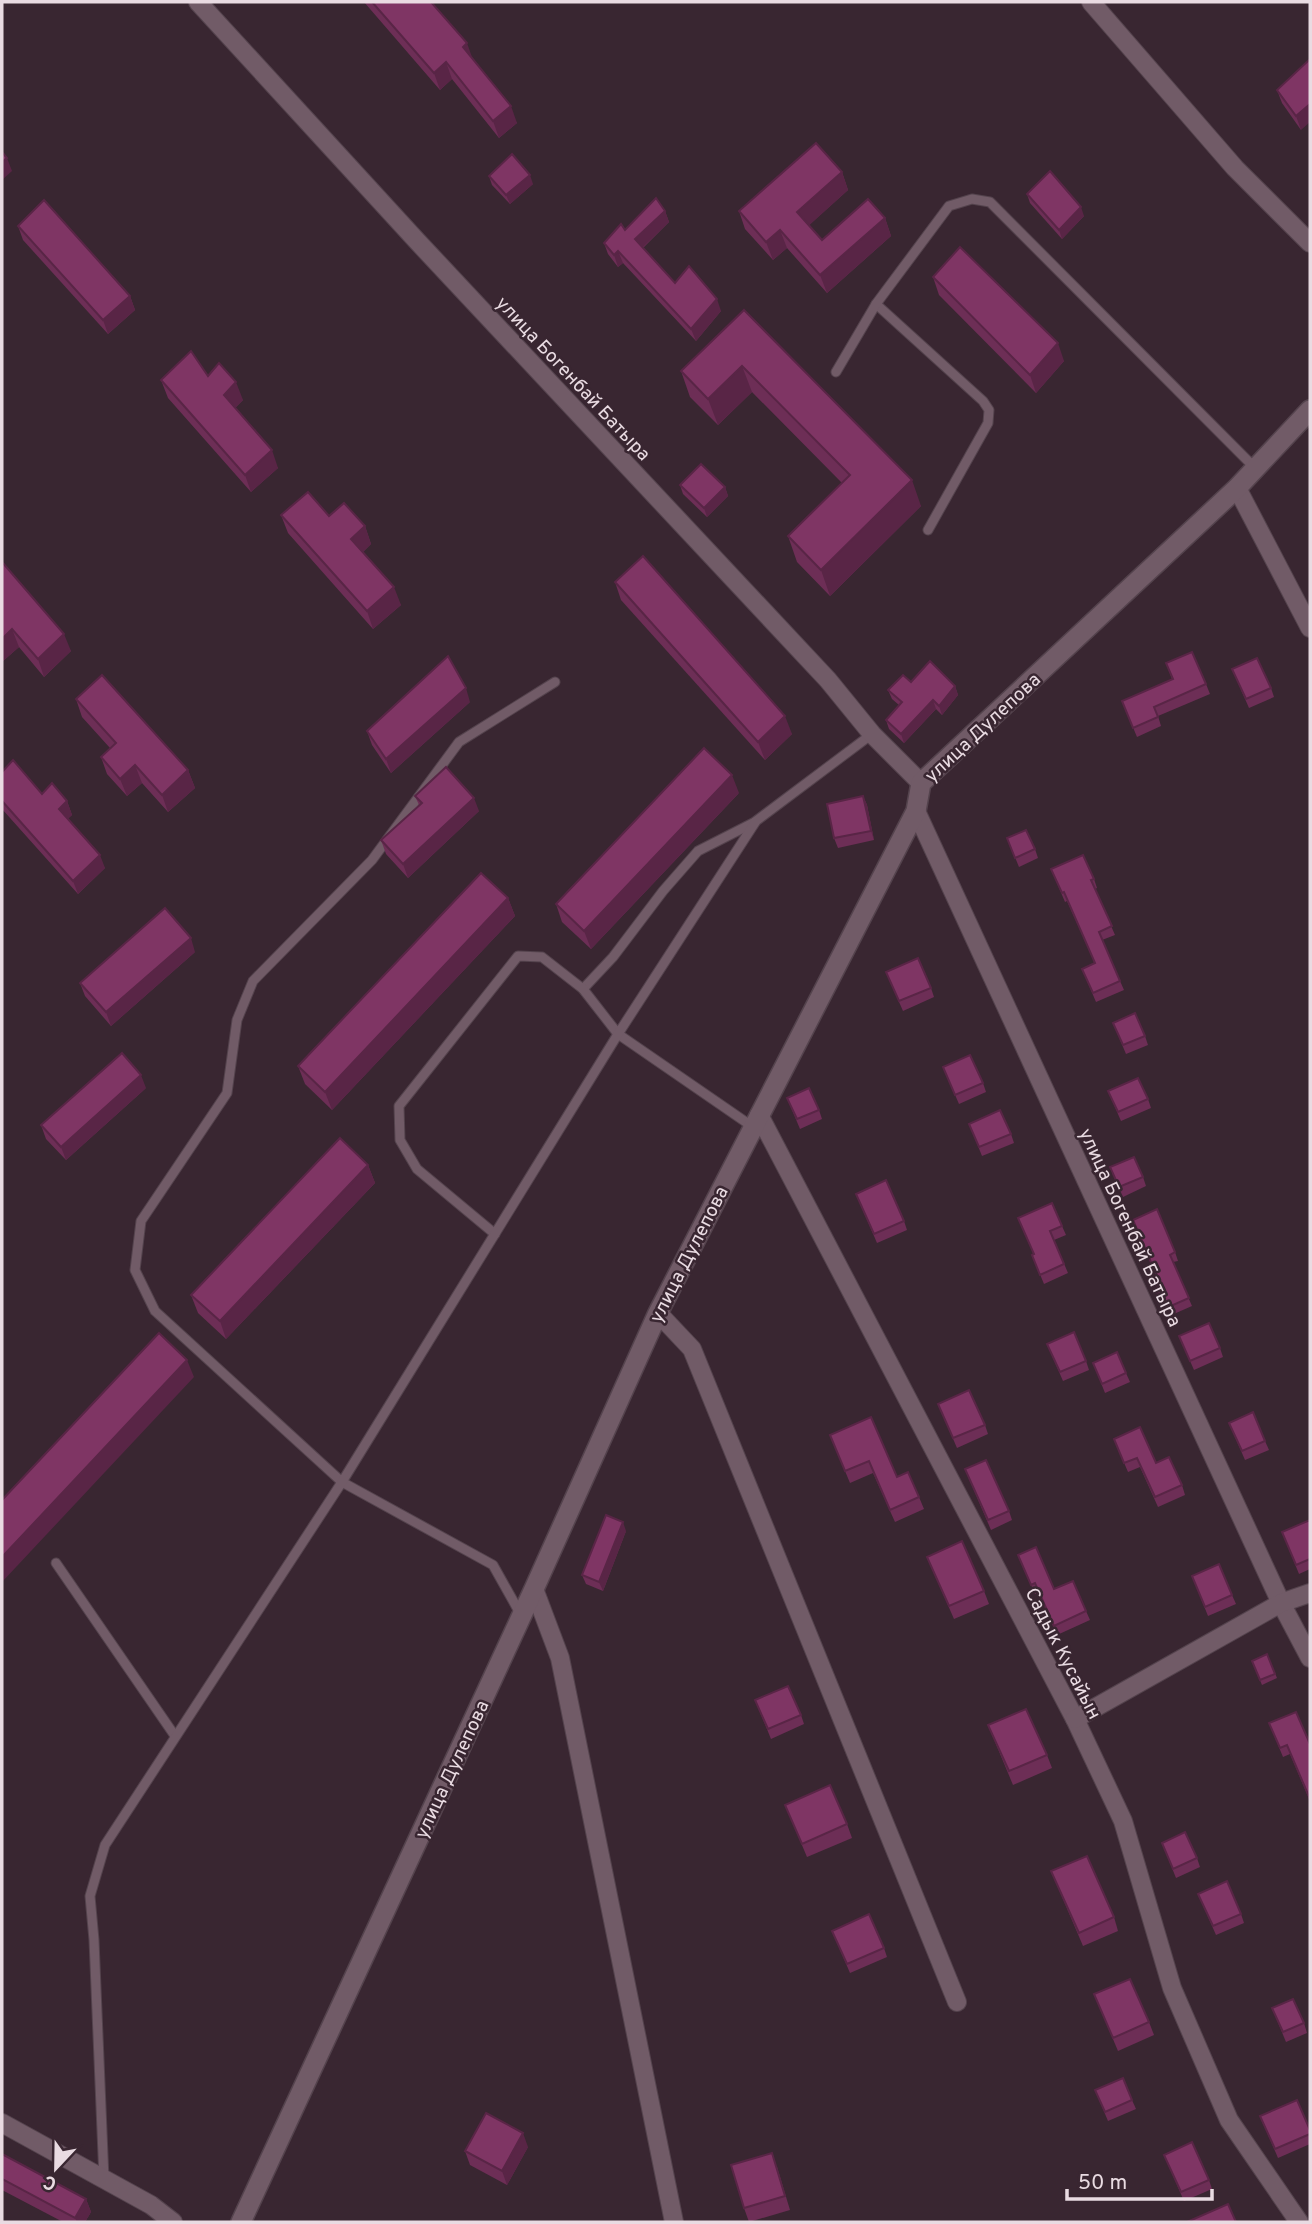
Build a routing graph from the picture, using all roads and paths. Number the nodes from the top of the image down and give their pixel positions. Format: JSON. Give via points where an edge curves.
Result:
{"nodes":[{"id":1,"x":198,"y":2,"type":"edge"},
{"id":2,"x":1091,"y":2,"type":"edge"},
{"id":3,"x":1310,"y":243,"type":"edge"},
{"id":4,"x":876,"y":304,"type":"junction"},
{"id":5,"x":836,"y":372,"type":"dead end"},
{"id":6,"x":1310,"y":410,"type":"edge"},
{"id":7,"x":1255,"y":468,"type":"junction"},
{"id":8,"x":1237,"y":488,"type":"junction"},
{"id":9,"x":928,"y":530,"type":"dead end"},
{"id":10,"x":1310,"y":628,"type":"edge"},
{"id":11,"x":555,"y":682,"type":"dead end"},
{"id":12,"x":872,"y":734,"type":"junction"},
{"id":13,"x":921,"y":783,"type":"junction"},
{"id":14,"x":916,"y":811,"type":"junction"},
{"id":15,"x":756,"y":821,"type":"junction"},
{"id":16,"x":583,"y":989,"type":"junction"},
{"id":17,"x":618,"y":1034,"type":"junction"},
{"id":18,"x":756,"y":1121,"type":"junction"},
{"id":19,"x":495,"y":1234,"type":"junction"},
{"id":20,"x":658,"y":1312,"type":"junction"},
{"id":21,"x":342,"y":1482,"type":"junction"},
{"id":22,"x":56,"y":1563,"type":"dead end"},
{"id":23,"x":534,"y":1588,"type":"junction"},
{"id":24,"x":1310,"y":1592,"type":"edge"},
{"id":25,"x":1282,"y":1603,"type":"junction"},
{"id":26,"x":522,"y":1616,"type":"junction"},
{"id":27,"x":1310,"y":1658,"type":"edge"},
{"id":28,"x":1075,"y":1719,"type":"junction"},
{"id":29,"x":175,"y":1735,"type":"junction"},
{"id":30,"x":957,"y":2002,"type":"dead end"},
{"id":31,"x":2,"y":2123,"type":"edge"},
{"id":32,"x":104,"y":2179,"type":"junction"},
{"id":33,"x":173,"y":2222,"type":"edge"},
{"id":34,"x":241,"y":2222,"type":"edge"},
{"id":35,"x":674,"y":2222,"type":"edge"},
{"id":36,"x":1299,"y":2222,"type":"edge"}],
"edges":[{"from":1,"to":12,"type":"street","name":"улица Богенбай Батыра","via":[[828,680]]},
{"from":2,"to":3,"type":"street","via":[[1235,168]]},
{"from":4,"to":5,"type":"lane"},
{"from":4,"to":7,"type":"lane","via":[[949,206],[972,200],[990,202]]},
{"from":4,"to":9,"type":"lane","via":[[989,410],[988,423]]},
{"from":6,"to":7,"type":"street","name":"улица Дулепова"},
{"from":7,"to":8,"type":"street","name":"улица Дулепова"},
{"from":8,"to":10,"type":"street"},
{"from":8,"to":13,"type":"street","name":"улица Дулепова"},
{"from":11,"to":21,"type":"lane","via":[[459,742],[372,860],[253,981],[237,1020],[227,1093],[141,1221],[135,1270],[155,1311]]},
{"from":12,"to":13,"type":"street","name":"улица Богенбай Батыра"},
{"from":12,"to":15,"type":"lane"},
{"from":13,"to":14,"type":"street","name":"улица Дулепова"},
{"from":14,"to":18,"type":"street","name":"улица Дулепова"},
{"from":14,"to":25,"type":"street","name":"улица Богенбай Батыра"},
{"from":15,"to":16,"type":"lane","via":[[698,851]]},
{"from":15,"to":17,"type":"lane"},
{"from":16,"to":17,"type":"lane"},
{"from":16,"to":19,"type":"lane","via":[[542,957],[518,956],[399,1106],[400,1140],[417,1169]]},
{"from":17,"to":18,"type":"lane"},
{"from":17,"to":19,"type":"lane"},
{"from":18,"to":20,"type":"street","name":"улица Дулепова"},
{"from":18,"to":28,"type":"street","name":"Садык Кусайын"},
{"from":19,"to":21,"type":"lane"},
{"from":20,"to":23,"type":"street","name":"улица Дулепова"},
{"from":20,"to":30,"type":"street","via":[[692,1349]]},
{"from":21,"to":26,"type":"lane","via":[[493,1566]]},
{"from":21,"to":29,"type":"lane"},
{"from":22,"to":29,"type":"lane"},
{"from":23,"to":26,"type":"street","name":"улица Дулепова"},
{"from":23,"to":35,"type":"street","via":[[560,1658]]},
{"from":24,"to":25,"type":"street"},
{"from":25,"to":27,"type":"street","name":"улица Богенбай Батыра"},
{"from":25,"to":28,"type":"street"},
{"from":26,"to":34,"type":"street","name":"улица Дулепова"},
{"from":28,"to":36,"type":"street","name":"Садык Кусайын","via":[[1123,1821],[1172,1988],[1229,2120]]},
{"from":29,"to":32,"type":"lane","via":[[105,1845],[90,1896]]},
{"from":31,"to":32,"type":"street"},
{"from":32,"to":33,"type":"street"}]}
